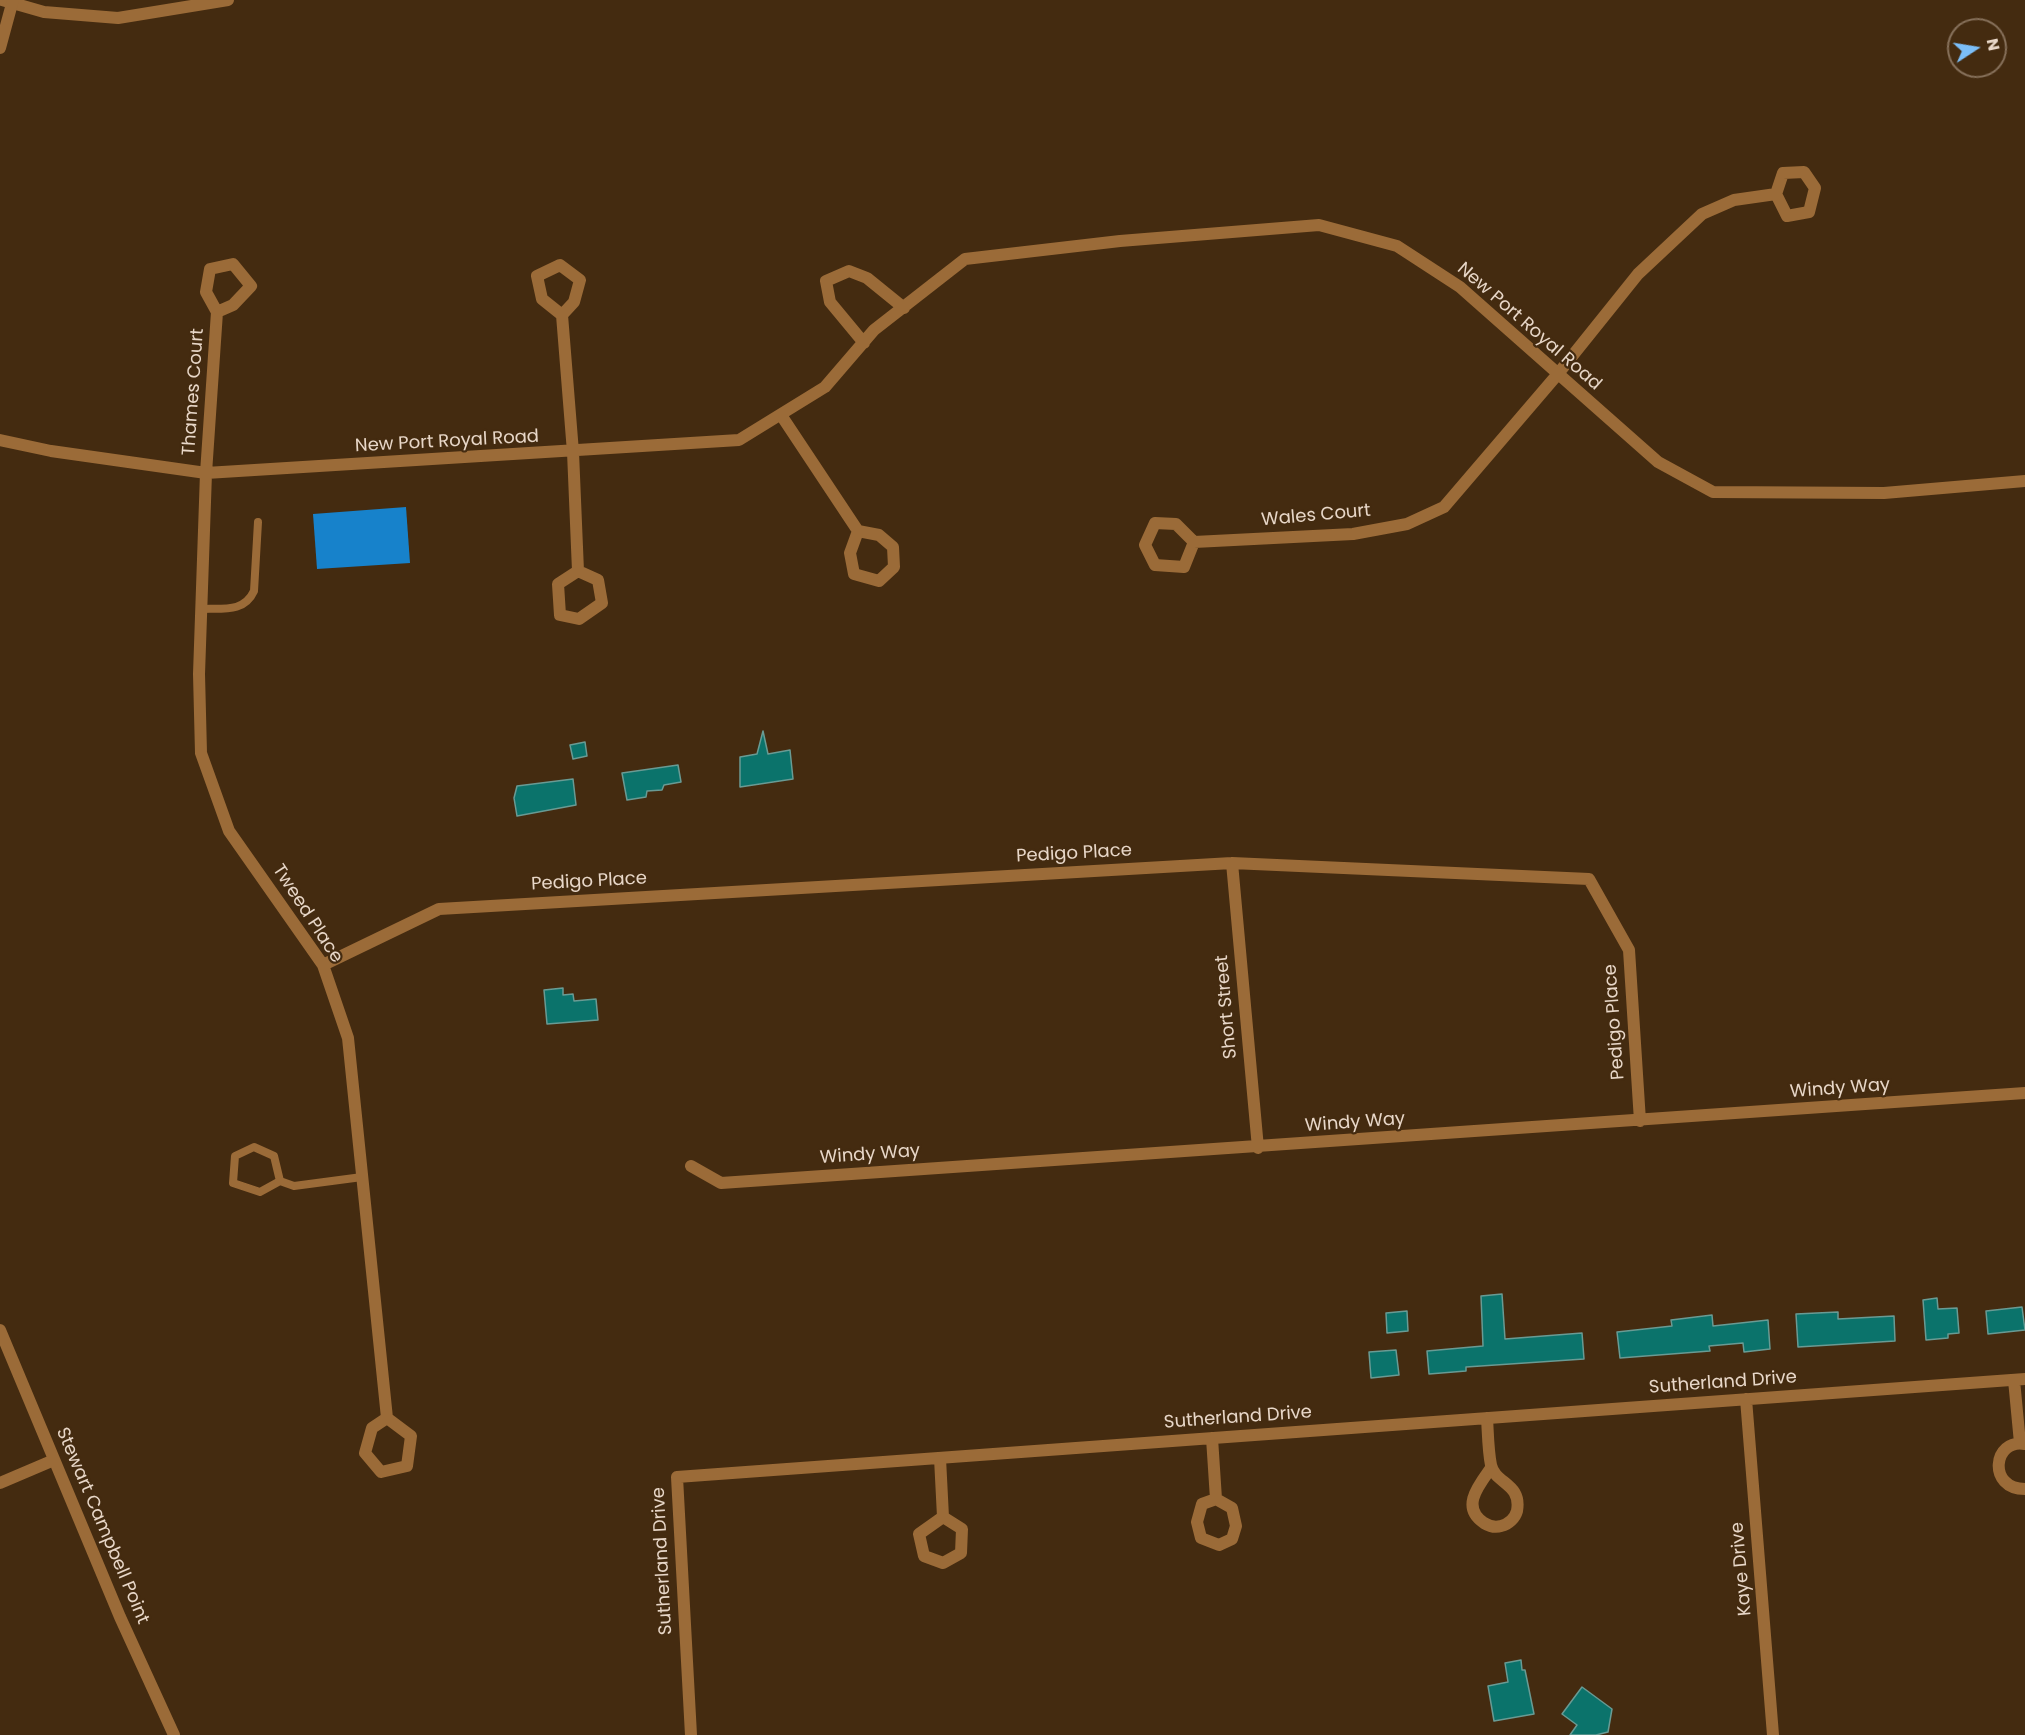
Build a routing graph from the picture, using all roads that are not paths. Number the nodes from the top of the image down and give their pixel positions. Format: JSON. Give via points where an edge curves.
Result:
{"nodes":[{"id":1,"x":228,"y":0,"type":"edge"},
{"id":2,"x":9,"y":1,"type":"edge"},
{"id":3,"x":0,"y":48,"type":"edge"},
{"id":4,"x":1776,"y":194,"type":"dead end"},
{"id":5,"x":903,"y":308,"type":"junction"},
{"id":6,"x":217,"y":312,"type":"dead end"},
{"id":7,"x":562,"y":315,"type":"dead end"},
{"id":8,"x":864,"y":343,"type":"junction"},
{"id":9,"x":1557,"y":375,"type":"junction"},
{"id":10,"x":781,"y":415,"type":"junction"},
{"id":11,"x":0,"y":440,"type":"edge"},
{"id":12,"x":573,"y":452,"type":"junction"},
{"id":13,"x":206,"y":473,"type":"junction"},
{"id":14,"x":2025,"y":481,"type":"edge"},
{"id":15,"x":258,"y":522,"type":"dead end"},
{"id":16,"x":858,"y":531,"type":"junction"},
{"id":17,"x":1194,"y":542,"type":"dead end"},
{"id":18,"x":578,"y":571,"type":"dead end"},
{"id":19,"x":201,"y":609,"type":"junction"},
{"id":20,"x":1232,"y":863,"type":"junction"},
{"id":21,"x":322,"y":965,"type":"junction"},
{"id":22,"x":2025,"y":1094,"type":"edge"},
{"id":23,"x":1640,"y":1121,"type":"junction"},
{"id":24,"x":1258,"y":1148,"type":"junction"},
{"id":25,"x":691,"y":1166,"type":"dead end"},
{"id":26,"x":362,"y":1177,"type":"junction"},
{"id":27,"x":280,"y":1181,"type":"junction"},
{"id":28,"x":0,"y":1330,"type":"edge"},
{"id":29,"x":2019,"y":1380,"type":"edge"},
{"id":30,"x":1746,"y":1399,"type":"junction"},
{"id":31,"x":387,"y":1418,"type":"junction"},
{"id":32,"x":1487,"y":1418,"type":"junction"},
{"id":33,"x":1212,"y":1438,"type":"junction"},
{"id":34,"x":2023,"y":1443,"type":"edge"},
{"id":35,"x":940,"y":1458,"type":"junction"},
{"id":36,"x":54,"y":1460,"type":"junction"},
{"id":37,"x":1491,"y":1468,"type":"junction"},
{"id":38,"x":0,"y":1483,"type":"edge"},
{"id":39,"x":2025,"y":1489,"type":"edge"},
{"id":40,"x":1216,"y":1499,"type":"dead end"},
{"id":41,"x":943,"y":1517,"type":"dead end"},
{"id":42,"x":174,"y":1735,"type":"edge"},
{"id":43,"x":691,"y":1735,"type":"edge"},
{"id":44,"x":1773,"y":1735,"type":"edge"}],
"edges":[{"from":1,"to":2,"type":"street","via":[[118,18],[44,12]]},
{"from":2,"to":3,"type":"street"},
{"from":4,"to":9,"type":"street","name":"Wales Court","via":[[1734,200],[1702,214],[1638,274]]},
{"from":5,"to":8,"type":"street","name":"New Port Royal Road"},
{"from":5,"to":8,"type":"street","via":[[867,278],[849,271],[826,281],[830,302]]},
{"from":5,"to":9,"type":"street","name":"New Port Royal Road","via":[[965,259],[1120,241],[1319,225],[1397,246],[1460,287]]},
{"from":6,"to":13,"type":"street","name":"Thames Court"},
{"from":7,"to":12,"type":"street"},
{"from":8,"to":10,"type":"street","name":"New Port Royal Road","via":[[825,387]]},
{"from":9,"to":14,"type":"street","name":"New Port Royal Road","via":[[1658,462],[1713,492],[1884,493]]},
{"from":9,"to":17,"type":"street","name":"Wales Court","via":[[1444,507],[1407,524],[1353,534]]},
{"from":10,"to":12,"type":"street","name":"New Port Royal Road","via":[[739,440]]},
{"from":10,"to":16,"type":"street"},
{"from":11,"to":13,"type":"street","name":"New Port Royal Road"},
{"from":12,"to":13,"type":"street","name":"New Port Royal Road"},
{"from":12,"to":18,"type":"street"},
{"from":13,"to":19,"type":"street","name":"Tweed Place"},
{"from":15,"to":19,"type":"lane","via":[[254,591],[250,600],[236,608]]},
{"from":16,"to":16,"type":"street","via":[[850,553],[854,574],[879,581],[894,567],[893,547],[879,535]]},
{"from":19,"to":21,"type":"street","name":"Tweed Place","via":[[201,753],[229,831]]},
{"from":20,"to":21,"type":"street","name":"Pedigo Place","via":[[439,909]]},
{"from":20,"to":23,"type":"street","name":"Pedigo Place","via":[[1589,879],[1629,950]]},
{"from":20,"to":24,"type":"street","name":"Short Street"},
{"from":21,"to":26,"type":"street","name":"Tweed Place","via":[[348,1038]]},
{"from":22,"to":23,"type":"street","name":"Windy Way"},
{"from":23,"to":24,"type":"street","name":"Windy Way"},
{"from":24,"to":25,"type":"street","name":"Windy Way","via":[[721,1183]]},
{"from":26,"to":27,"type":"lane","via":[[294,1186]]},
{"from":26,"to":31,"type":"street","name":"Tweed Place"},
{"from":27,"to":27,"type":"lane","via":[[274,1156],[254,1147],[235,1156],[233,1183],[260,1192]]},
{"from":28,"to":36,"type":"street","name":"Stewart Campbell Point"},
{"from":29,"to":30,"type":"street","name":"Sutherland Drive"},
{"from":29,"to":34,"type":"street"},
{"from":30,"to":32,"type":"street","name":"Sutherland Drive"},
{"from":30,"to":44,"type":"street","name":"Kaye Drive"},
{"from":31,"to":31,"type":"street","via":[[372,1428],[365,1453],[381,1472],[406,1466],[411,1436]]},
{"from":32,"to":33,"type":"street","name":"Sutherland Drive"},
{"from":32,"to":37,"type":"street"},
{"from":33,"to":35,"type":"street","name":"Sutherland Drive"},
{"from":33,"to":40,"type":"street"},
{"from":34,"to":39,"type":"street","via":[[2008,1446],[2000,1456],[1998,1468],[2011,1487]]},
{"from":35,"to":41,"type":"street"},
{"from":35,"to":43,"type":"street","name":"Sutherland Drive","via":[[677,1477]]},
{"from":36,"to":38,"type":"street"},
{"from":36,"to":42,"type":"street","name":"Stewart Campbell Point"},
{"from":37,"to":37,"type":"street","via":[[1515,1492],[1518,1504],[1516,1515],[1500,1527],[1476,1518],[1472,1509],[1478,1485]]}]}
